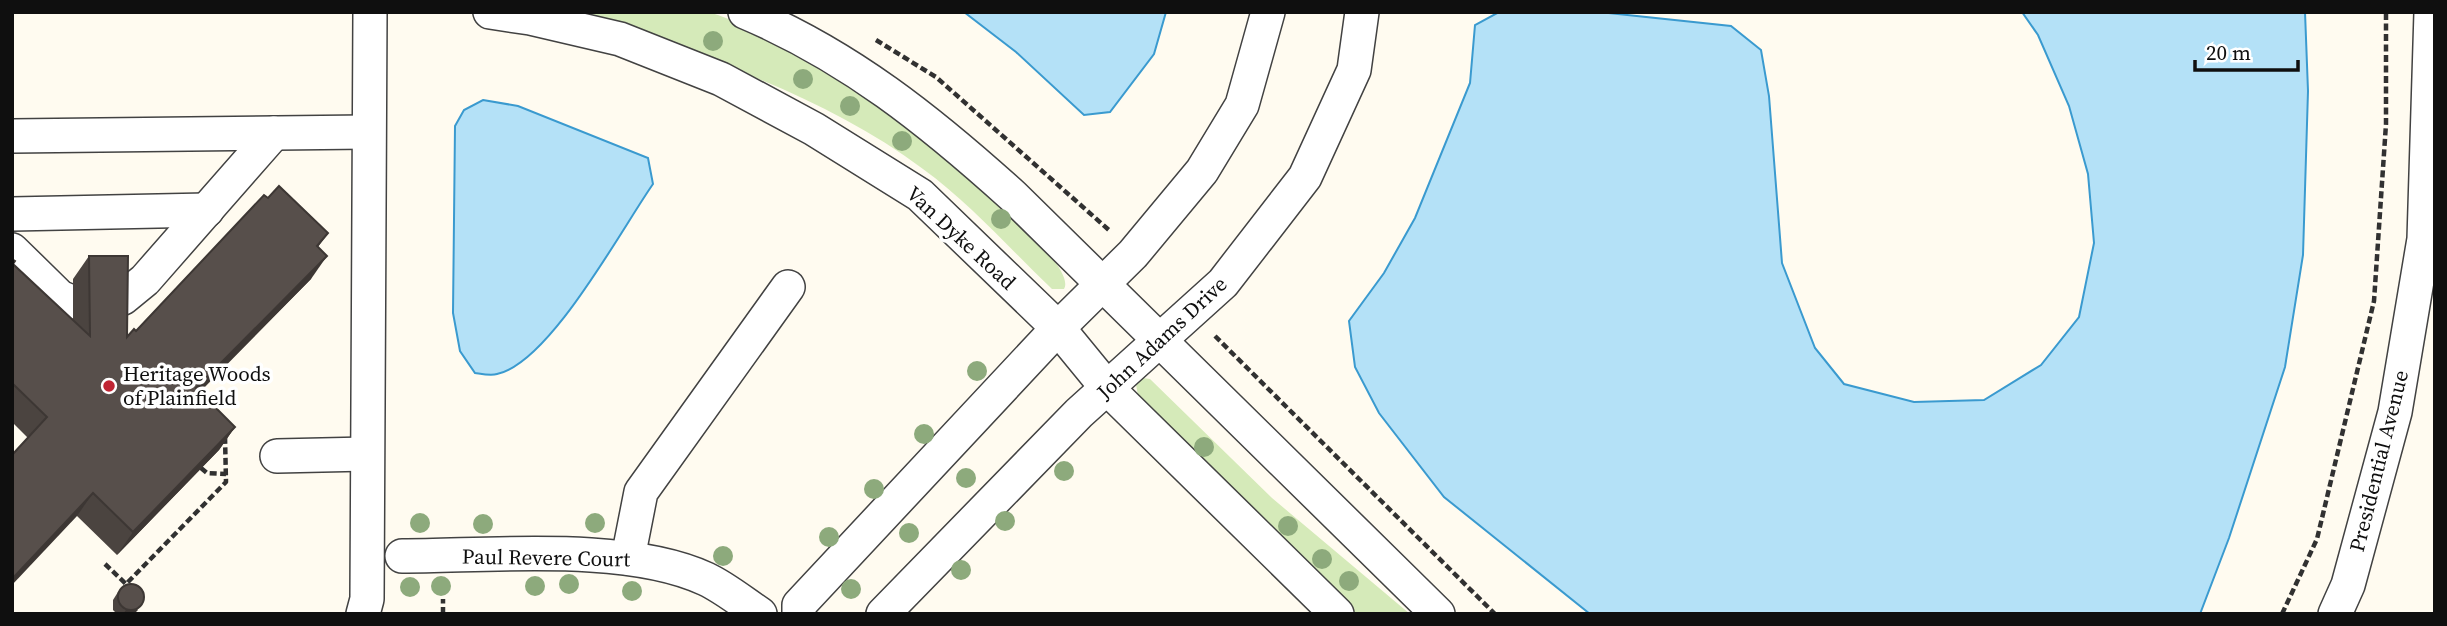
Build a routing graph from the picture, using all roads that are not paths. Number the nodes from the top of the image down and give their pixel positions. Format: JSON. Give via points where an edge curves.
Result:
{"nodes":[{"id":1,"x":370,"y":12,"type":"edge"},
{"id":2,"x":490,"y":12,"type":"edge"},
{"id":3,"x":745,"y":12,"type":"edge"},
{"id":4,"x":1268,"y":12,"type":"edge"},
{"id":5,"x":1362,"y":12,"type":"edge"},
{"id":6,"x":2431,"y":12,"type":"edge"},
{"id":7,"x":367,"y":132,"type":"junction"},
{"id":8,"x":274,"y":133,"type":"junction"},
{"id":9,"x":12,"y":136,"type":"edge"},
{"id":10,"x":207,"y":210,"type":"junction"},
{"id":11,"x":12,"y":214,"type":"edge"},
{"id":12,"x":12,"y":250,"type":"edge"},
{"id":13,"x":1100,"y":285,"type":"junction"},
{"id":14,"x":788,"y":287,"type":"dead end"},
{"id":15,"x":72,"y":302,"type":"dead end"},
{"id":16,"x":112,"y":302,"type":"edge"},
{"id":17,"x":1058,"y":328,"type":"junction"},
{"id":18,"x":1159,"y":343,"type":"junction"},
{"id":19,"x":1108,"y":389,"type":"junction"},
{"id":20,"x":367,"y":454,"type":"junction"},
{"id":21,"x":277,"y":456,"type":"dead end"},
{"id":22,"x":402,"y":556,"type":"dead end"},
{"id":23,"x":628,"y":558,"type":"junction"},
{"id":24,"x":363,"y":614,"type":"edge"},
{"id":25,"x":760,"y":614,"type":"edge"},
{"id":26,"x":799,"y":614,"type":"edge"},
{"id":27,"x":883,"y":614,"type":"edge"},
{"id":28,"x":1337,"y":614,"type":"edge"},
{"id":29,"x":1438,"y":614,"type":"edge"},
{"id":30,"x":2335,"y":614,"type":"edge"}],
"edges":[{"from":1,"to":7,"type":"street"},
{"from":2,"to":17,"type":"street","name":"Van Dyke Road","via":[[620,39],[721,79],[814,130],[920,195]]},
{"from":3,"to":13,"type":"street","via":[[831,54],[940,130]]},
{"from":4,"to":13,"type":"street","via":[[1242,105],[1202,172],[1133,254]]},
{"from":5,"to":18,"type":"street","name":"John Adams Drive","via":[[1354,70],[1306,177],[1223,283]]},
{"from":6,"to":30,"type":"street","name":"Presidential Avenue","via":[[2422,253],[2395,412],[2348,585]]},
{"from":7,"to":8,"type":"street"},
{"from":7,"to":20,"type":"street"},
{"from":8,"to":9,"type":"street"},
{"from":8,"to":10,"type":"street"},
{"from":10,"to":11,"type":"street"},
{"from":10,"to":16,"type":"street","via":[[145,280]]},
{"from":12,"to":15,"type":"street","via":[[60,297]]},
{"from":13,"to":17,"type":"street"},
{"from":13,"to":18,"type":"street"},
{"from":14,"to":23,"type":"street","via":[[641,492]]},
{"from":17,"to":19,"type":"street","name":"Van Dyke Road"},
{"from":17,"to":26,"type":"street","via":[[799,605]]},
{"from":18,"to":19,"type":"street","name":"John Adams Drive"},
{"from":18,"to":29,"type":"street"},
{"from":19,"to":27,"type":"street","name":"John Adams Drive","via":[[1079,413]]},
{"from":19,"to":28,"type":"street","name":"Van Dyke Road"},
{"from":20,"to":21,"type":"street"},
{"from":20,"to":24,"type":"street"},
{"from":22,"to":23,"type":"street","name":"Paul Revere Court"},
{"from":23,"to":25,"type":"street","name":"Paul Revere Court","via":[[657,562],[706,579]]}]}
